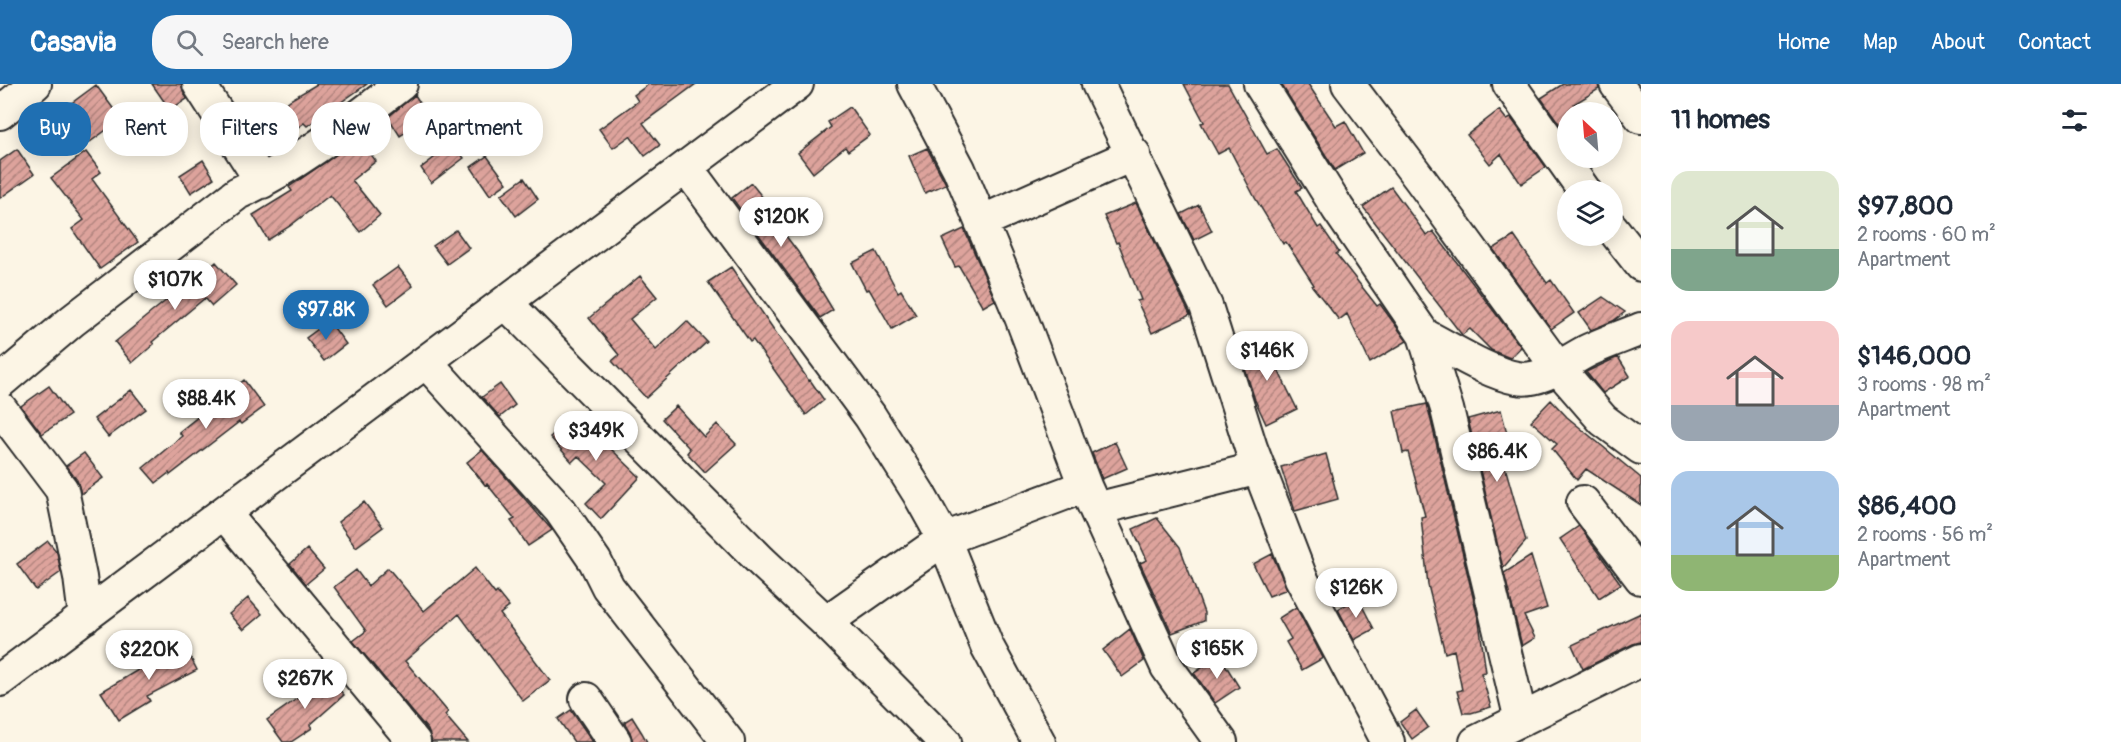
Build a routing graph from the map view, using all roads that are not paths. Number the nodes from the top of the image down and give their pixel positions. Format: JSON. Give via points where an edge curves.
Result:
{"nodes":[{"id":1,"x":36,"y":84,"type":"edge"},
{"id":2,"x":199,"y":84,"type":"edge"},
{"id":3,"x":401,"y":84,"type":"edge"},
{"id":4,"x":797,"y":84,"type":"edge"},
{"id":5,"x":914,"y":84,"type":"edge"},
{"id":6,"x":1098,"y":84,"type":"edge"},
{"id":7,"x":1260,"y":84,"type":"edge"},
{"id":8,"x":1348,"y":84,"type":"edge"},
{"id":9,"x":1509,"y":84,"type":"edge"},
{"id":10,"x":1616,"y":84,"type":"edge"},
{"id":11,"x":0,"y":113,"type":"edge"},
{"id":12,"x":1641,"y":117,"type":"edge"},
{"id":13,"x":1134,"y":154,"type":"junction"},
{"id":14,"x":686,"y":167,"type":"junction"},
{"id":15,"x":1577,"y":180,"type":"edge"},
{"id":16,"x":262,"y":182,"type":"junction"},
{"id":17,"x":981,"y":222,"type":"junction"},
{"id":18,"x":1623,"y":242,"type":"edge"},
{"id":19,"x":1641,"y":265,"type":"edge"},
{"id":20,"x":506,"y":303,"type":"junction"},
{"id":21,"x":1641,"y":329,"type":"edge"},
{"id":22,"x":1424,"y":335,"type":"junction"},
{"id":23,"x":426,"y":362,"type":"junction"},
{"id":24,"x":1558,"y":368,"type":"junction"},
{"id":25,"x":0,"y":382,"type":"edge"},
{"id":26,"x":0,"y":408,"type":"edge"},
{"id":27,"x":1641,"y":448,"type":"edge"},
{"id":28,"x":1259,"y":468,"type":"junction"},
{"id":29,"x":1090,"y":497,"type":"junction"},
{"id":30,"x":1583,"y":502,"type":"dead end"},
{"id":31,"x":224,"y":513,"type":"junction"},
{"id":32,"x":944,"y":539,"type":"junction"},
{"id":33,"x":1641,"y":578,"type":"edge"},
{"id":34,"x":85,"y":617,"type":"junction"},
{"id":35,"x":826,"y":622,"type":"junction"},
{"id":36,"x":1641,"y":660,"type":"edge"},
{"id":37,"x":0,"y":680,"type":"edge"},
{"id":38,"x":585,"y":699,"type":"dead end"},
{"id":39,"x":1521,"y":720,"type":"junction"},
{"id":40,"x":398,"y":737,"type":"edge"},
{"id":41,"x":615,"y":742,"type":"edge"},
{"id":42,"x":728,"y":742,"type":"edge"},
{"id":43,"x":945,"y":742,"type":"edge"},
{"id":44,"x":1039,"y":742,"type":"edge"},
{"id":45,"x":1221,"y":742,"type":"edge"},
{"id":46,"x":1388,"y":742,"type":"edge"},
{"id":47,"x":1476,"y":742,"type":"edge"}],
"edges":[{"from":1,"to":11,"type":"street"},
{"from":2,"to":16,"type":"street"},
{"from":3,"to":16,"type":"street","via":[[328,141]]},
{"from":4,"to":14,"type":"street"},
{"from":5,"to":17,"type":"street","via":[[959,169]]},
{"from":6,"to":13,"type":"street"},
{"from":7,"to":22,"type":"street"},
{"from":8,"to":24,"type":"street"},
{"from":9,"to":15,"type":"street"},
{"from":10,"to":12,"type":"street"},
{"from":13,"to":17,"type":"street"},
{"from":13,"to":28,"type":"street","via":[[1206,306]]},
{"from":14,"to":20,"type":"street"},
{"from":14,"to":32,"type":"street","via":[[870,416]]},
{"from":16,"to":25,"type":"street","via":[[238,193]]},
{"from":17,"to":29,"type":"street"},
{"from":18,"to":19,"type":"street"},
{"from":20,"to":23,"type":"street"},
{"from":20,"to":35,"type":"street"},
{"from":21,"to":24,"type":"street","via":[[1588,350]]},
{"from":22,"to":24,"type":"street","via":[[1519,379]]},
{"from":22,"to":39,"type":"street","via":[[1447,409]]},
{"from":23,"to":31,"type":"street"},
{"from":23,"to":42,"type":"street","via":[[560,510],[608,587]]},
{"from":24,"to":27,"type":"street","via":[[1603,420]]},
{"from":26,"to":34,"type":"street","via":[[62,490]]},
{"from":28,"to":29,"type":"street"},
{"from":28,"to":46,"type":"street","via":[[1301,578]]},
{"from":29,"to":32,"type":"street"},
{"from":29,"to":45,"type":"street","via":[[1167,667]]},
{"from":30,"to":33,"type":"street"},
{"from":31,"to":34,"type":"street"},
{"from":31,"to":40,"type":"street"},
{"from":32,"to":35,"type":"street"},
{"from":32,"to":44,"type":"street","via":[[987,646]]},
{"from":34,"to":37,"type":"street"},
{"from":35,"to":43,"type":"street"},
{"from":36,"to":39,"type":"street"},
{"from":38,"to":41,"type":"street"},
{"from":39,"to":47,"type":"street"}]}
